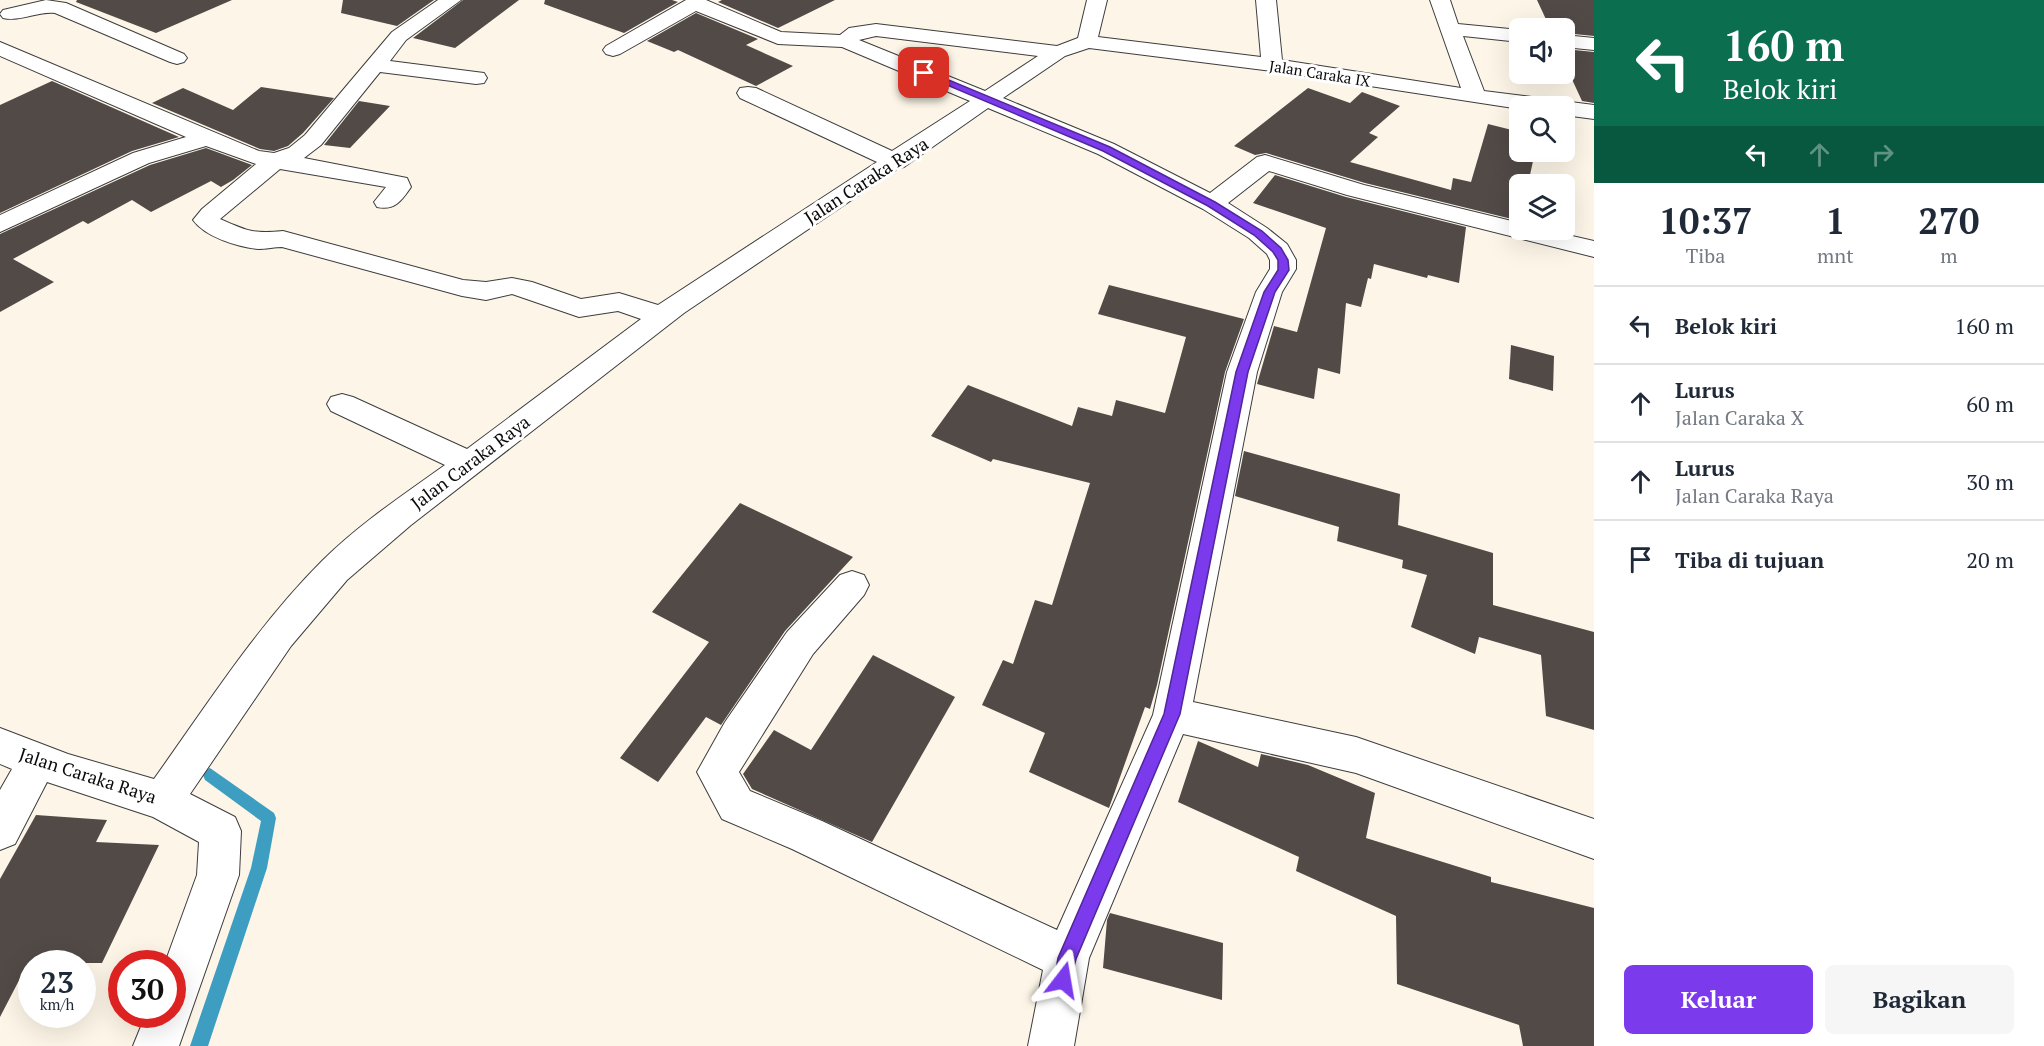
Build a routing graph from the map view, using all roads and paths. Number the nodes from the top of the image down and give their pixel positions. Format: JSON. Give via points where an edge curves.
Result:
{"nodes":[{"id":1,"x":451,"y":0,"type":"edge"},
{"id":2,"x":1097,"y":0,"type":"edge"},
{"id":3,"x":1266,"y":0,"type":"edge"},
{"id":4,"x":1440,"y":0,"type":"edge"},
{"id":5,"x":696,"y":2,"type":"edge"},
{"id":6,"x":59,"y":3,"type":"edge"},
{"id":7,"x":3,"y":16,"type":"edge"},
{"id":8,"x":1451,"y":29,"type":"junction"},
{"id":9,"x":1509,"y":35,"type":"edge"},
{"id":10,"x":845,"y":40,"type":"junction"},
{"id":11,"x":1087,"y":42,"type":"junction"},
{"id":12,"x":1575,"y":42,"type":"edge"},
{"id":13,"x":1594,"y":44,"type":"edge"},
{"id":14,"x":0,"y":48,"type":"edge"},
{"id":15,"x":613,"y":50,"type":"dead end"},
{"id":16,"x":1058,"y":52,"type":"junction"},
{"id":17,"x":177,"y":58,"type":"dead end"},
{"id":18,"x":374,"y":65,"type":"junction"},
{"id":19,"x":1272,"y":65,"type":"junction"},
{"id":20,"x":476,"y":78,"type":"dead end"},
{"id":21,"x":748,"y":93,"type":"dead end"},
{"id":22,"x":1475,"y":97,"type":"junction"},
{"id":23,"x":989,"y":100,"type":"junction"},
{"id":24,"x":1509,"y":101,"type":"edge"},
{"id":25,"x":1575,"y":109,"type":"edge"},
{"id":26,"x":1594,"y":111,"type":"edge"},
{"id":27,"x":207,"y":138,"type":"junction"},
{"id":28,"x":275,"y":161,"type":"junction"},
{"id":29,"x":896,"y":162,"type":"junction"},
{"id":30,"x":386,"y":202,"type":"dead end"},
{"id":31,"x":1212,"y":204,"type":"junction"},
{"id":32,"x":0,"y":224,"type":"edge"},
{"id":33,"x":1594,"y":249,"type":"edge"},
{"id":34,"x":662,"y":316,"type":"junction"},
{"id":35,"x":342,"y":405,"type":"dead end"},
{"id":36,"x":469,"y":463,"type":"junction"},
{"id":37,"x":852,"y":585,"type":"dead end"},
{"id":38,"x":1172,"y":714,"type":"junction"},
{"id":39,"x":0,"y":746,"type":"edge"},
{"id":40,"x":38,"y":761,"type":"junction"},
{"id":41,"x":162,"y":801,"type":"junction"},
{"id":42,"x":0,"y":830,"type":"edge"},
{"id":43,"x":1594,"y":839,"type":"edge"},
{"id":44,"x":1067,"y":958,"type":"junction"},
{"id":45,"x":186,"y":966,"type":"edge"},
{"id":46,"x":163,"y":1028,"type":"edge"},
{"id":47,"x":156,"y":1046,"type":"edge"},
{"id":48,"x":1051,"y":1046,"type":"edge"}],
"edges":[{"from":1,"to":18,"type":"street","via":[[399,36]]},
{"from":2,"to":11,"type":"street"},
{"from":3,"to":19,"type":"street"},
{"from":4,"to":8,"type":"street"},
{"from":5,"to":10,"type":"street","via":[[778,38]]},
{"from":5,"to":15,"type":"street"},
{"from":6,"to":7,"type":"street"},
{"from":6,"to":17,"type":"street"},
{"from":8,"to":9,"type":"street"},
{"from":8,"to":22,"type":"street"},
{"from":10,"to":16,"type":"street","name":"Jalan Caraka Raya","via":[[855,32],[876,30]]},
{"from":10,"to":23,"type":"street"},
{"from":11,"to":16,"type":"street","name":"Jalan Caraka Raya"},
{"from":11,"to":19,"type":"street","name":"Jalan Caraka IX"},
{"from":12,"to":13,"type":"street"},
{"from":14,"to":27,"type":"street"},
{"from":16,"to":23,"type":"street","name":"Jalan Caraka Raya"},
{"from":18,"to":20,"type":"street"},
{"from":18,"to":28,"type":"street","via":[[313,140],[297,153]]},
{"from":19,"to":22,"type":"street","name":"Jalan Caraka IX"},
{"from":21,"to":29,"type":"street"},
{"from":22,"to":24,"type":"street","name":"Jalan Caraka IX"},
{"from":23,"to":29,"type":"street","name":"Jalan Caraka Raya"},
{"from":23,"to":31,"type":"street","via":[[1107,149]]},
{"from":25,"to":26,"type":"street"},
{"from":27,"to":28,"type":"street"},
{"from":27,"to":32,"type":"street","via":[[141,158]]},
{"from":28,"to":30,"type":"street","via":[[399,183]]},
{"from":28,"to":34,"type":"street","via":[[211,214],[206,220],[209,224],[241,237],[258,241],[283,239],[462,288],[486,291],[512,286],[579,308],[619,302]]},
{"from":29,"to":34,"type":"street","name":"Jalan Caraka Raya"},
{"from":31,"to":33,"type":"street","via":[[1265,162],[1356,190]]},
{"from":31,"to":38,"type":"street","via":[[1278,250],[1283,270],[1269,292],[1242,372]]},
{"from":34,"to":36,"type":"street","name":"Jalan Caraka Raya"},
{"from":35,"to":36,"type":"street"},
{"from":36,"to":41,"type":"street","name":"Jalan Caraka Raya","via":[[335,570],[278,635]]},
{"from":37,"to":44,"type":"street","via":[[800,643],[717,772],[736,805]]},
{"from":38,"to":43,"type":"street","via":[[1356,755]]},
{"from":38,"to":44,"type":"street"},
{"from":39,"to":40,"type":"street","name":"Jalan Caraka Raya"},
{"from":40,"to":41,"type":"street","name":"Jalan Caraka Raya"},
{"from":40,"to":42,"type":"street"},
{"from":41,"to":45,"type":"street","via":[[220,831],[219,875]]},
{"from":44,"to":48,"type":"street"},
{"from":46,"to":47,"type":"street"}]}
